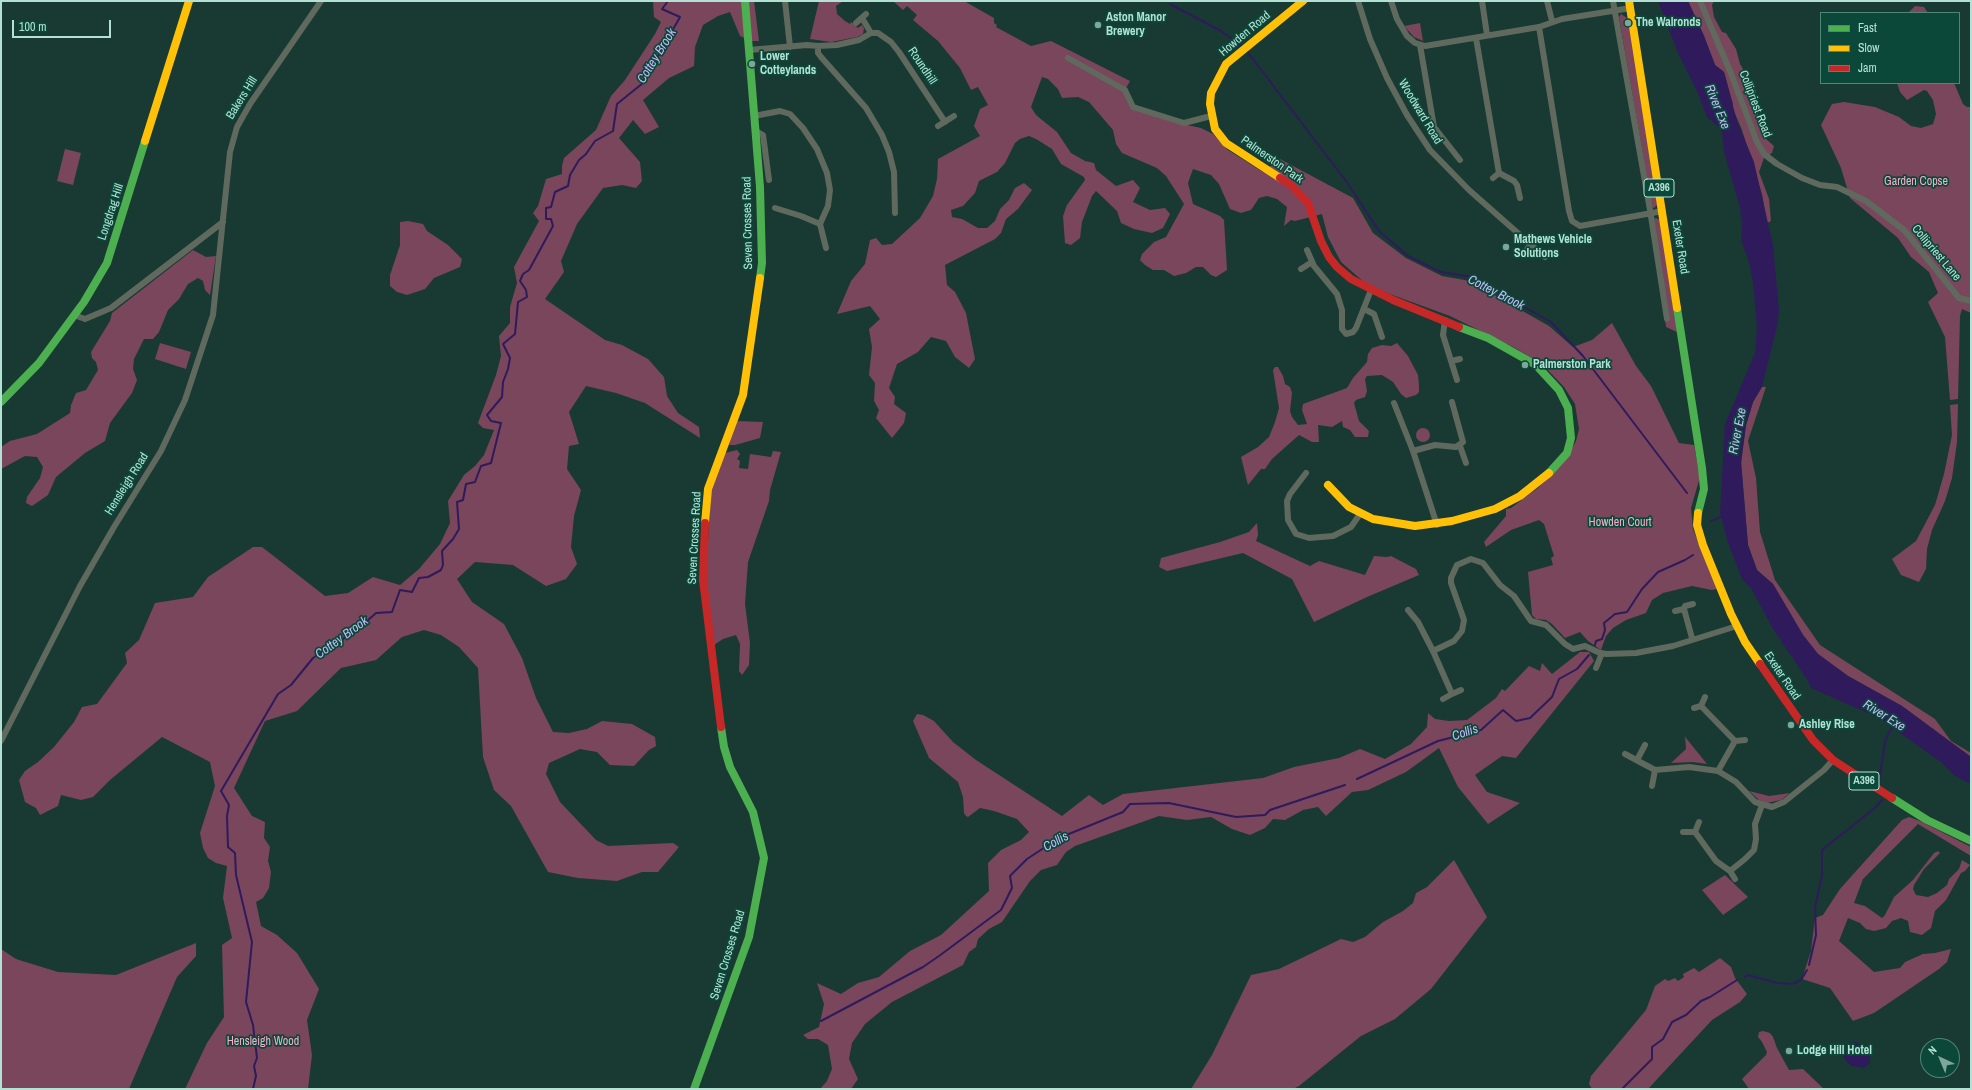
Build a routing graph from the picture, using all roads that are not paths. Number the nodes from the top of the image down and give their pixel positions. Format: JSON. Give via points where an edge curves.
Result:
{"nodes":[{"id":1,"x":189,"y":1,"type":"edge"},
{"id":2,"x":321,"y":1,"type":"edge"},
{"id":3,"x":744,"y":1,"type":"edge"},
{"id":4,"x":785,"y":1,"type":"edge"},
{"id":5,"x":1303,"y":1,"type":"edge"},
{"id":6,"x":1358,"y":1,"type":"edge"},
{"id":7,"x":1391,"y":1,"type":"edge"},
{"id":8,"x":1482,"y":1,"type":"edge"},
{"id":9,"x":1546,"y":1,"type":"edge"},
{"id":10,"x":1614,"y":1,"type":"edge"},
{"id":11,"x":1700,"y":1,"type":"edge"},
{"id":12,"x":1630,"y":4,"type":"edge"},
{"id":13,"x":1616,"y":10,"type":"junction"},
{"id":14,"x":1552,"y":21,"type":"junction"},
{"id":15,"x":856,"y":23,"type":"dead end"},
{"id":16,"x":1539,"y":27,"type":"junction"},
{"id":17,"x":872,"y":33,"type":"junction"},
{"id":18,"x":1487,"y":35,"type":"junction"},
{"id":19,"x":1476,"y":38,"type":"junction"},
{"id":20,"x":1420,"y":45,"type":"junction"},
{"id":21,"x":818,"y":46,"type":"junction"},
{"id":22,"x":790,"y":47,"type":"junction"},
{"id":23,"x":749,"y":50,"type":"junction"},
{"id":24,"x":1068,"y":58,"type":"dead end"},
{"id":25,"x":754,"y":116,"type":"junction"},
{"id":26,"x":954,"y":116,"type":"dead end"},
{"id":27,"x":1211,"y":116,"type":"junction"},
{"id":28,"x":945,"y":122,"type":"junction"},
{"id":29,"x":938,"y":126,"type":"dead end"},
{"id":30,"x":756,"y":131,"type":"junction"},
{"id":31,"x":1460,"y":160,"type":"dead end"},
{"id":32,"x":1498,"y":173,"type":"junction"},
{"id":33,"x":1492,"y":178,"type":"dead end"},
{"id":34,"x":768,"y":180,"type":"dead end"},
{"id":35,"x":1520,"y":198,"type":"dead end"},
{"id":36,"x":1866,"y":201,"type":"joint"},
{"id":37,"x":775,"y":208,"type":"dead end"},
{"id":38,"x":1663,"y":211,"type":"junction"},
{"id":39,"x":895,"y":213,"type":"dead end"},
{"id":40,"x":1650,"y":214,"type":"junction"},
{"id":41,"x":223,"y":222,"type":"junction"},
{"id":42,"x":820,"y":224,"type":"junction"},
{"id":43,"x":1531,"y":244,"type":"junction"},
{"id":44,"x":826,"y":248,"type":"dead end"},
{"id":45,"x":1307,"y":250,"type":"dead end"},
{"id":46,"x":1523,"y":254,"type":"dead end"},
{"id":47,"x":1545,"y":257,"type":"dead end"},
{"id":48,"x":1312,"y":262,"type":"junction"},
{"id":49,"x":1301,"y":269,"type":"dead end"},
{"id":50,"x":1371,"y":290,"type":"junction"},
{"id":51,"x":1971,"y":301,"type":"edge"},
{"id":52,"x":1364,"y":309,"type":"junction"},
{"id":53,"x":74,"y":315,"type":"junction"},
{"id":54,"x":1667,"y":319,"type":"dead end"},
{"id":55,"x":1445,"y":320,"type":"junction"},
{"id":56,"x":1382,"y":337,"type":"dead end"},
{"id":57,"x":1460,"y":359,"type":"dead end"},
{"id":58,"x":1451,"y":361,"type":"junction"},
{"id":59,"x":1457,"y":380,"type":"dead end"},
{"id":60,"x":1,"y":402,"type":"edge"},
{"id":61,"x":1452,"y":402,"type":"dead end"},
{"id":62,"x":1394,"y":403,"type":"dead end"},
{"id":63,"x":1460,"y":446,"type":"junction"},
{"id":64,"x":1413,"y":451,"type":"junction"},
{"id":65,"x":1466,"y":463,"type":"dead end"},
{"id":66,"x":1306,"y":473,"type":"dead end"},
{"id":67,"x":1328,"y":485,"type":"dead end"},
{"id":68,"x":1360,"y":514,"type":"junction"},
{"id":69,"x":1436,"y":525,"type":"junction"},
{"id":70,"x":1693,"y":604,"type":"dead end"},
{"id":71,"x":1684,"y":609,"type":"junction"},
{"id":72,"x":1408,"y":610,"type":"dead end"},
{"id":73,"x":1675,"y":611,"type":"dead end"},
{"id":74,"x":1737,"y":626,"type":"junction"},
{"id":75,"x":1692,"y":638,"type":"junction"},
{"id":76,"x":1433,"y":651,"type":"junction"},
{"id":77,"x":1602,"y":653,"type":"junction"},
{"id":78,"x":1596,"y":668,"type":"dead end"},
{"id":79,"x":1462,"y":690,"type":"dead end"},
{"id":80,"x":1452,"y":694,"type":"junction"},
{"id":81,"x":1705,"y":697,"type":"dead end"},
{"id":82,"x":1443,"y":699,"type":"dead end"},
{"id":83,"x":1701,"y":706,"type":"junction"},
{"id":84,"x":1694,"y":708,"type":"dead end"},
{"id":85,"x":1745,"y":740,"type":"dead end"},
{"id":86,"x":1,"y":741,"type":"edge"},
{"id":87,"x":1735,"y":741,"type":"junction"},
{"id":88,"x":1645,"y":745,"type":"dead end"},
{"id":89,"x":1625,"y":754,"type":"dead end"},
{"id":90,"x":1637,"y":760,"type":"junction"},
{"id":91,"x":1833,"y":760,"type":"junction"},
{"id":92,"x":1655,"y":770,"type":"junction"},
{"id":93,"x":1718,"y":772,"type":"junction"},
{"id":94,"x":1652,"y":786,"type":"dead end"},
{"id":95,"x":1762,"y":805,"type":"junction"},
{"id":96,"x":1699,"y":822,"type":"dead end"},
{"id":97,"x":1683,"y":832,"type":"dead end"},
{"id":98,"x":1695,"y":832,"type":"junction"},
{"id":99,"x":1971,"y":841,"type":"edge"},
{"id":100,"x":1730,"y":871,"type":"junction"},
{"id":101,"x":1735,"y":879,"type":"dead end"},
{"id":102,"x":694,"y":1089,"type":"edge"}],
"edges":[{"from":1,"to":53,"type":"street","name":"Longdrag Hill","via":[[107,263]]},
{"from":2,"to":41,"type":"street","name":"Bakers Hill","via":[[236,127],[230,152]]},
{"from":3,"to":23,"type":"street","name":"Seven Crosses Road"},
{"from":4,"to":22,"type":"street"},
{"from":5,"to":27,"type":"street","name":"Howden Road","via":[[1226,64],[1214,85],[1210,104]]},
{"from":6,"to":43,"type":"street","name":"Woodward Road","via":[[1379,60],[1420,136],[1456,178]]},
{"from":7,"to":20,"type":"street","via":[[1401,28],[1411,40]]},
{"from":8,"to":18,"type":"street"},
{"from":9,"to":14,"type":"street"},
{"from":10,"to":13,"type":"street"},
{"from":11,"to":36,"type":"street","name":"Collipriest Road","via":[[1764,154],[1802,178],[1820,185],[1837,187]]},
{"from":12,"to":13,"type":"street"},
{"from":12,"to":38,"type":"street","name":"Exeter Road","number":"A396"},
{"from":13,"to":14,"type":"street"},
{"from":13,"to":40,"type":"street"},
{"from":14,"to":16,"type":"street"},
{"from":15,"to":17,"type":"street","name":"Roundhill","via":[[864,16]]},
{"from":16,"to":18,"type":"street"},
{"from":16,"to":40,"type":"street","via":[[1568,211],[1572,221],[1580,226]]},
{"from":17,"to":21,"type":"street","via":[[845,44]]},
{"from":17,"to":28,"type":"street","name":"Roundhill","via":[[878,33],[894,46]]},
{"from":18,"to":19,"type":"street"},
{"from":19,"to":20,"type":"street","via":[[1430,46]]},
{"from":19,"to":32,"type":"street"},
{"from":20,"to":31,"type":"street","via":[[1434,126]]},
{"from":21,"to":22,"type":"street"},
{"from":21,"to":39,"type":"street","via":[[821,58],[866,108],[882,134],[894,172],[892,206]]},
{"from":22,"to":23,"type":"street"},
{"from":23,"to":25,"type":"street","name":"Seven Crosses Road"},
{"from":24,"to":27,"type":"street","via":[[1125,90],[1134,107],[1184,123]]},
{"from":25,"to":30,"type":"street","name":"Seven Crosses Road"},
{"from":25,"to":42,"type":"street","via":[[785,112],[796,120],[810,137],[821,157],[829,184],[829,199]]},
{"from":26,"to":28,"type":"street"},
{"from":27,"to":50,"type":"street","name":"Palmerston Park","via":[[1215,129],[1226,143],[1291,185],[1308,203],[1329,257],[1351,279]]},
{"from":28,"to":29,"type":"street"},
{"from":30,"to":34,"type":"street","via":[[763,135]]},
{"from":30,"to":102,"type":"street","name":"Seven Crosses Road","via":[[762,263],[743,395],[708,489],[703,580],[724,747],[730,767],[753,812],[764,858],[749,936]]},
{"from":32,"to":33,"type":"street"},
{"from":32,"to":35,"type":"street","via":[[1514,181]]},
{"from":36,"to":51,"type":"street","name":"Collipriest Lane","via":[[1904,230],[1960,298]]},
{"from":37,"to":42,"type":"street"},
{"from":38,"to":40,"type":"street"},
{"from":38,"to":74,"type":"street","name":"Exeter Road","number":"A396","via":[[1702,468],[1704,489],[1698,532]]},
{"from":40,"to":54,"type":"street"},
{"from":41,"to":53,"type":"street","via":[[111,308],[85,319]]},
{"from":41,"to":86,"type":"street","name":"Hensleigh Road","via":[[213,315],[185,400],[161,451],[80,586]]},
{"from":42,"to":44,"type":"street"},
{"from":43,"to":46,"type":"street"},
{"from":43,"to":47,"type":"street","name":"Woodward Road"},
{"from":45,"to":48,"type":"street"},
{"from":48,"to":49,"type":"street"},
{"from":48,"to":52,"type":"street","via":[[1337,294],[1342,310],[1342,329],[1346,334],[1353,332]]},
{"from":50,"to":52,"type":"street"},
{"from":50,"to":55,"type":"street","name":"Palmerston Park"},
{"from":52,"to":56,"type":"street","via":[[1374,314]]},
{"from":53,"to":60,"type":"street","name":"Longdrag Hill","via":[[39,363]]},
{"from":55,"to":58,"type":"street","via":[[1443,335]]},
{"from":55,"to":69,"type":"street","name":"Palmerston Park","via":[[1488,338],[1525,358],[1545,373],[1554,382],[1564,400],[1570,418],[1571,438],[1567,453],[1561,461],[1520,496],[1495,509]]},
{"from":57,"to":58,"type":"street"},
{"from":58,"to":59,"type":"street"},
{"from":61,"to":63,"type":"street","via":[[1463,439]]},
{"from":62,"to":64,"type":"street"},
{"from":63,"to":64,"type":"street","via":[[1434,445]]},
{"from":63,"to":65,"type":"street"},
{"from":64,"to":69,"type":"street"},
{"from":66,"to":68,"type":"street","via":[[1287,501],[1288,520],[1296,534],[1309,538],[1333,536],[1351,526]]},
{"from":67,"to":68,"type":"street","name":"Palmerston Park","via":[[1342,501]]},
{"from":68,"to":69,"type":"street","name":"Palmerston Park","via":[[1385,522],[1415,526]]},
{"from":70,"to":71,"type":"street","via":[[1685,606]]},
{"from":71,"to":73,"type":"street"},
{"from":71,"to":75,"type":"street"},
{"from":72,"to":76,"type":"street","via":[[1418,622]]},
{"from":74,"to":75,"type":"street"},
{"from":74,"to":91,"type":"street","name":"Exeter Road","number":"A396","via":[[1803,729]]},
{"from":75,"to":77,"type":"street","via":[[1673,646],[1641,652]]},
{"from":76,"to":77,"type":"street","via":[[1454,642],[1462,631],[1463,616],[1450,578],[1457,565],[1472,559],[1483,563],[1500,585],[1514,596],[1531,620],[1546,625],[1569,647],[1585,646]]},
{"from":76,"to":80,"type":"street"},
{"from":77,"to":78,"type":"street"},
{"from":79,"to":80,"type":"street"},
{"from":80,"to":82,"type":"street"},
{"from":81,"to":83,"type":"street"},
{"from":83,"to":84,"type":"street"},
{"from":83,"to":87,"type":"street"},
{"from":85,"to":87,"type":"street"},
{"from":87,"to":93,"type":"street"},
{"from":88,"to":90,"type":"street"},
{"from":89,"to":90,"type":"street"},
{"from":90,"to":92,"type":"street"},
{"from":91,"to":95,"type":"street","via":[[1784,802],[1772,807]]},
{"from":91,"to":99,"type":"street","name":"Exeter Road","number":"A396","via":[[1907,808]]},
{"from":92,"to":93,"type":"street","via":[[1689,767]]},
{"from":92,"to":94,"type":"street"},
{"from":93,"to":95,"type":"street","via":[[1736,782],[1755,802]]},
{"from":95,"to":100,"type":"street","via":[[1755,824],[1754,850]]},
{"from":96,"to":98,"type":"street"},
{"from":97,"to":98,"type":"street"},
{"from":98,"to":100,"type":"street","via":[[1716,861]]},
{"from":100,"to":101,"type":"street"}]}
